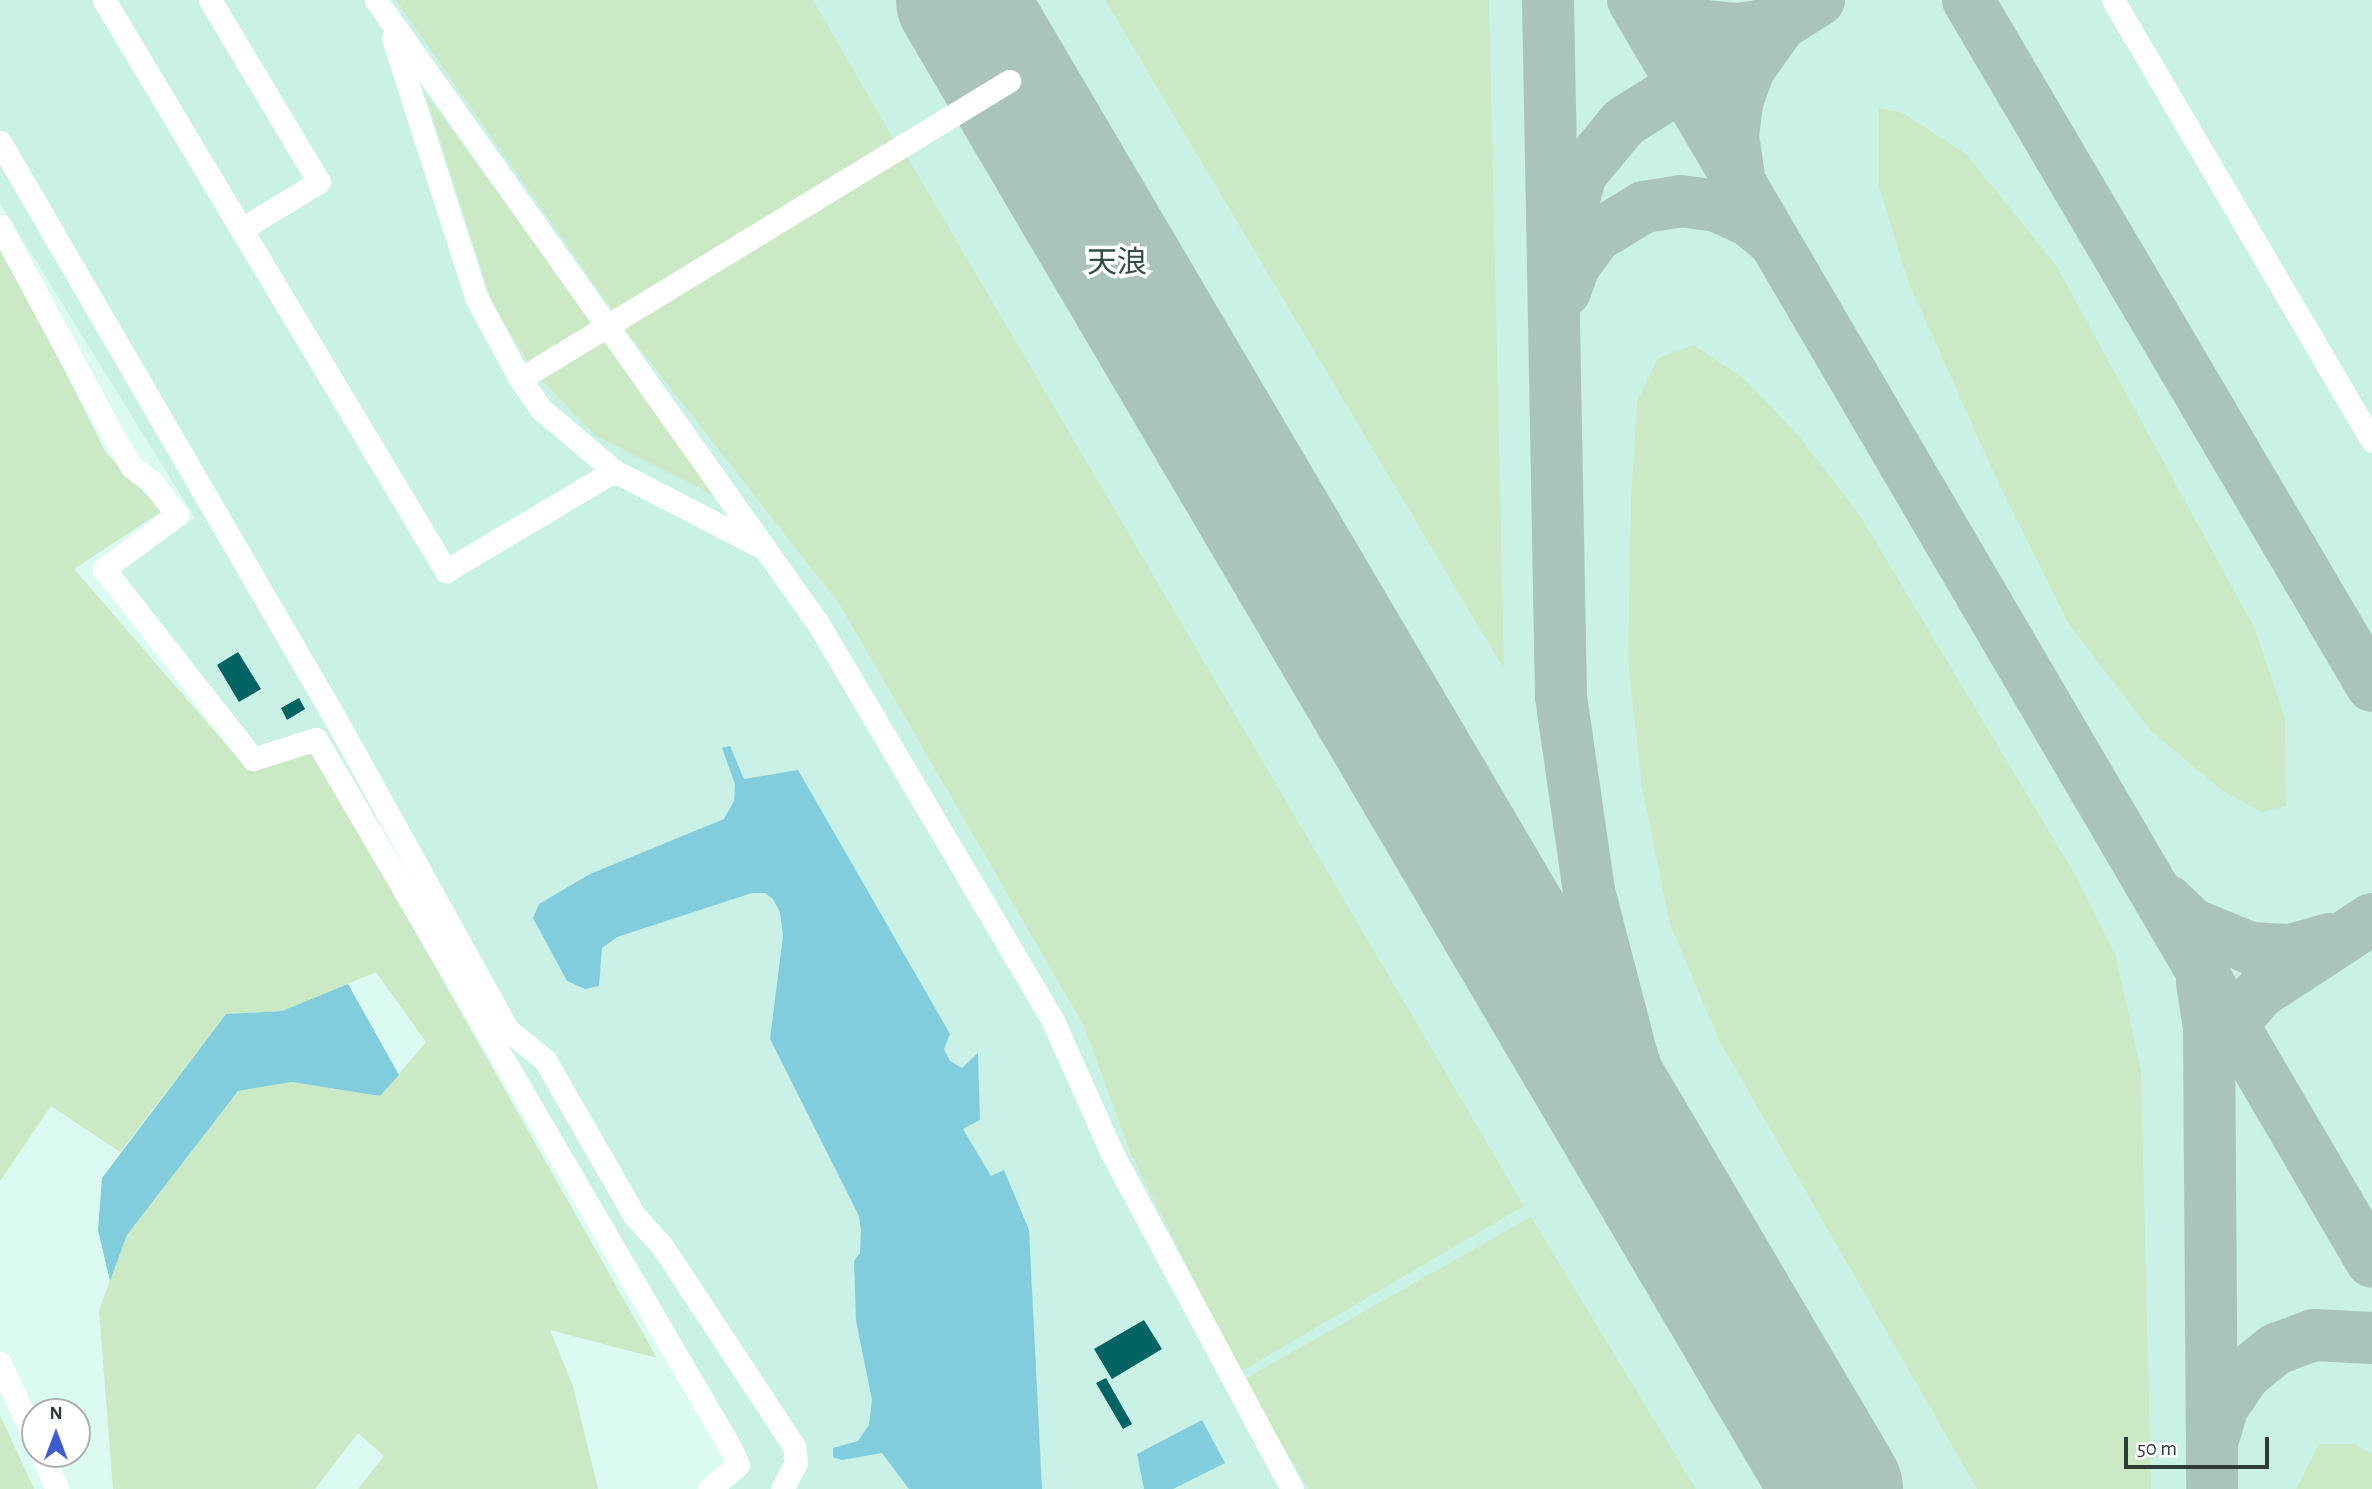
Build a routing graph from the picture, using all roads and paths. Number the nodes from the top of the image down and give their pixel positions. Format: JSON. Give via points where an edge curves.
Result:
{"nodes":[{"id":1,"x":104,"y":0,"type":"edge"},
{"id":2,"x":210,"y":0,"type":"edge"},
{"id":3,"x":2113,"y":0,"type":"edge"},
{"id":4,"x":382,"y":9,"type":"edge"},
{"id":5,"x":1009,"y":81,"type":"dead end"},
{"id":6,"x":0,"y":142,"type":"edge"},
{"id":7,"x":0,"y":226,"type":"edge"},
{"id":8,"x":240,"y":229,"type":"junction"},
{"id":9,"x":607,"y":326,"type":"junction"},
{"id":10,"x":520,"y":379,"type":"junction"},
{"id":11,"x":2372,"y":440,"type":"edge"},
{"id":12,"x":614,"y":471,"type":"junction"},
{"id":13,"x":768,"y":550,"type":"junction"},
{"id":14,"x":0,"y":1363,"type":"edge"},
{"id":15,"x":21,"y":1409,"type":"edge"},
{"id":16,"x":47,"y":1468,"type":"edge"},
{"id":17,"x":57,"y":1489,"type":"edge"},
{"id":18,"x":709,"y":1489,"type":"edge"},
{"id":19,"x":782,"y":1489,"type":"edge"},
{"id":20,"x":1292,"y":1489,"type":"edge"}],
"edges":[{"from":1,"to":8,"type":"street"},
{"from":2,"to":8,"type":"street","via":[[319,182]]},
{"from":3,"to":11,"type":"street"},
{"from":4,"to":9,"type":"street"},
{"from":4,"to":10,"type":"street","via":[[476,297]]},
{"from":5,"to":9,"type":"street"},
{"from":6,"to":19,"type":"street","via":[[336,720],[508,1030],[545,1060],[634,1214],[662,1246],[794,1446],[796,1462]]},
{"from":7,"to":18,"type":"street","via":[[111,434],[132,467],[153,483],[177,515],[104,569],[253,759],[316,739],[731,1449],[738,1465]]},
{"from":8,"to":12,"type":"street","via":[[446,571]]},
{"from":9,"to":10,"type":"street"},
{"from":9,"to":13,"type":"street"},
{"from":10,"to":12,"type":"street","via":[[541,408]]},
{"from":12,"to":13,"type":"street"},
{"from":13,"to":20,"type":"street","via":[[820,625],[1053,1021],[1113,1155]]},
{"from":14,"to":15,"type":"street"},
{"from":16,"to":17,"type":"street"}]}
